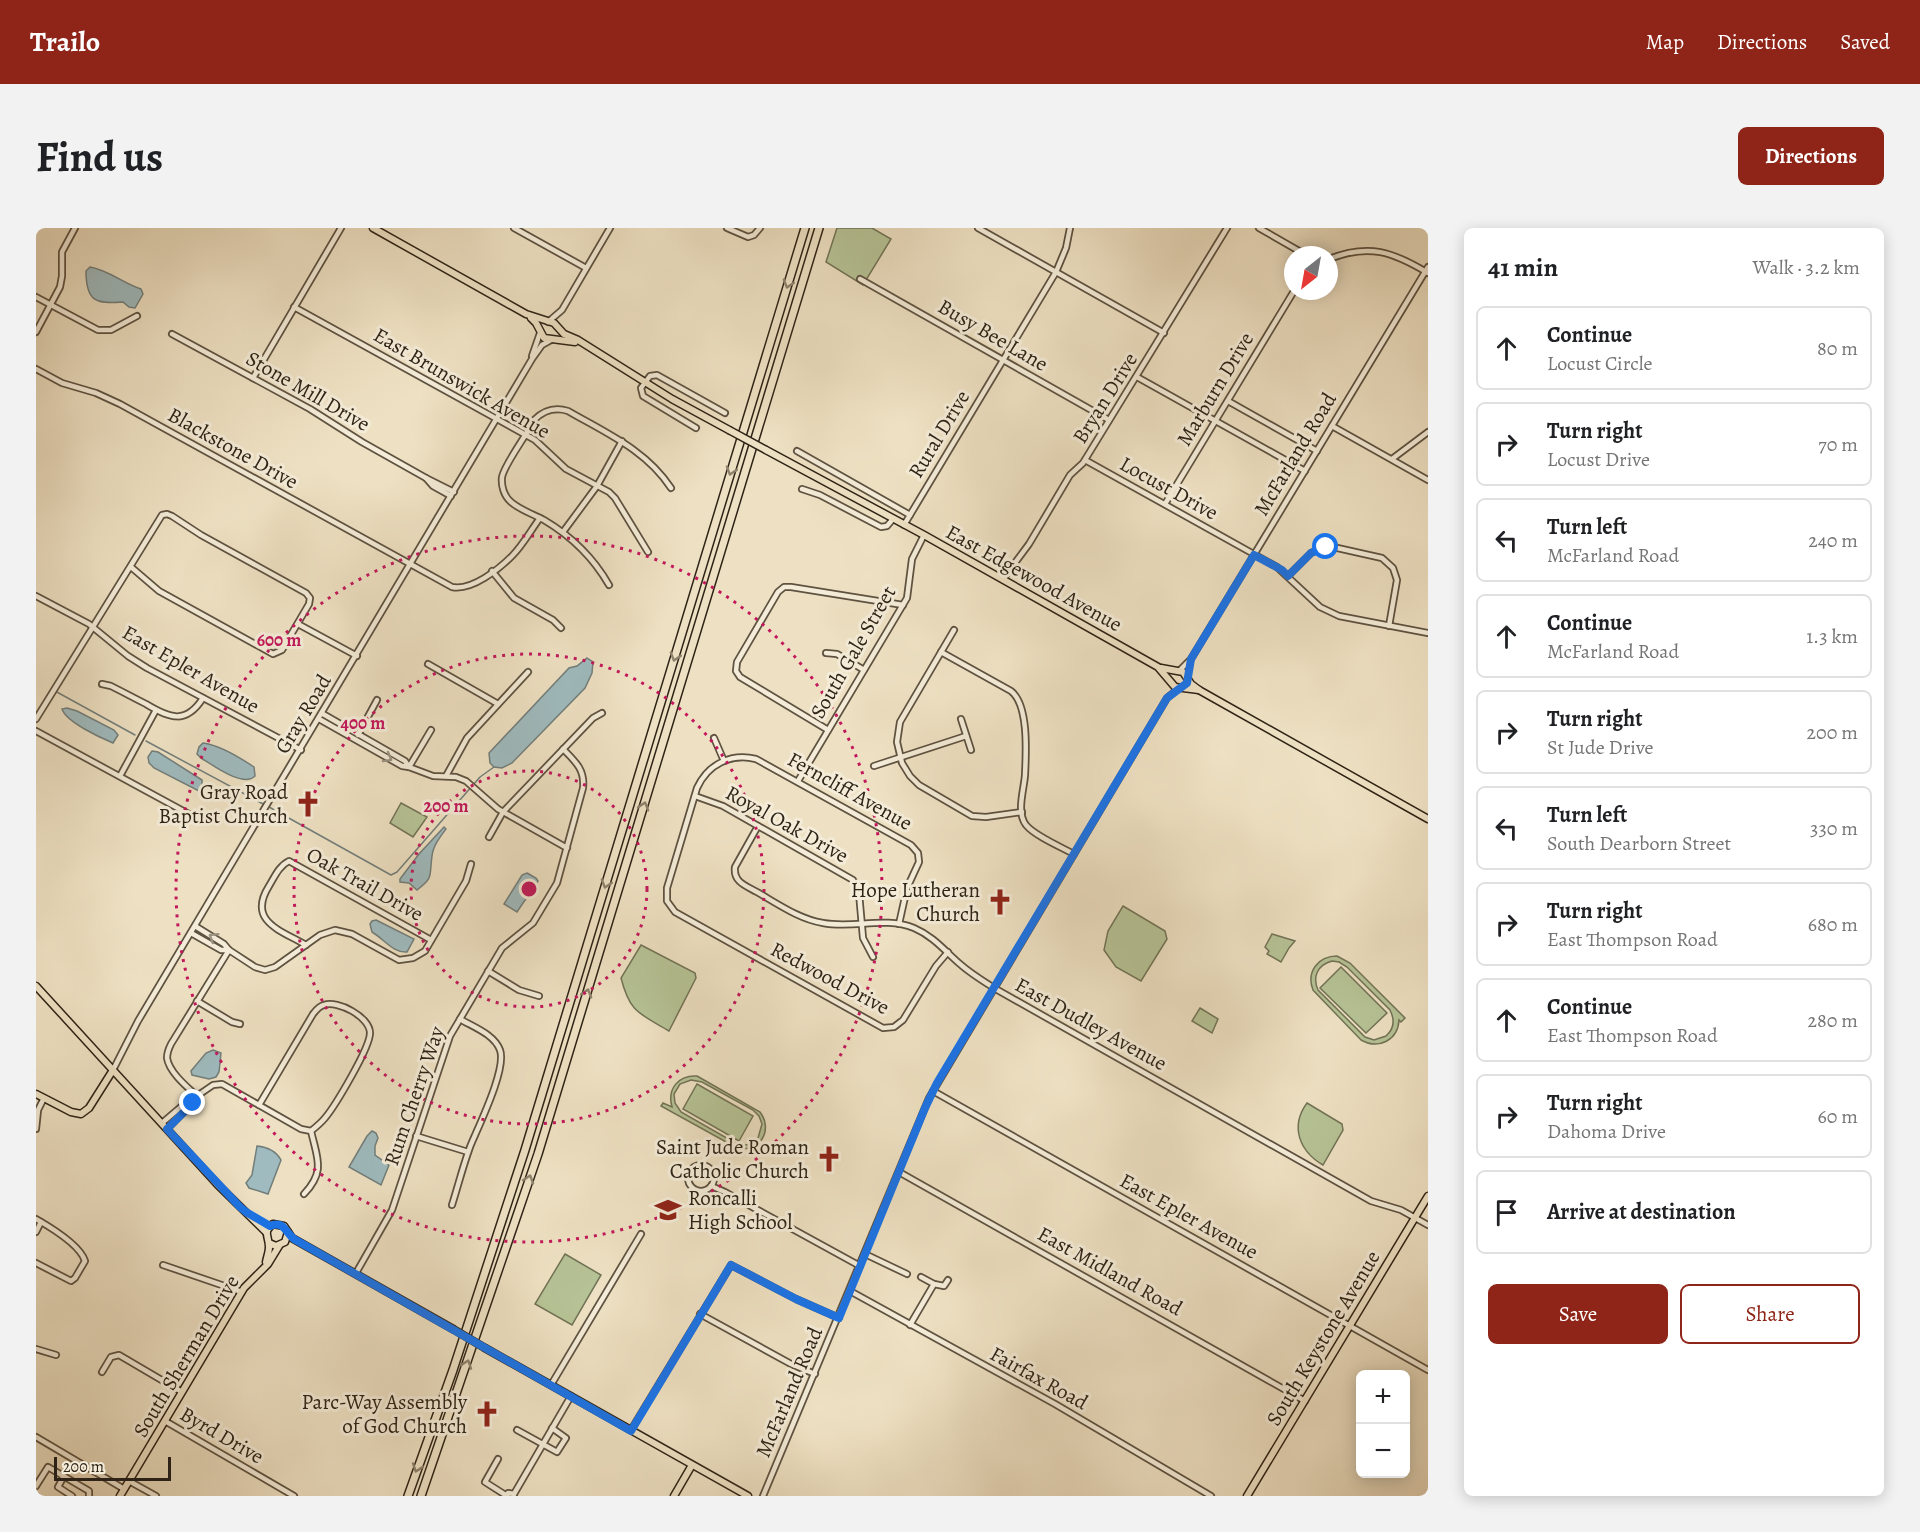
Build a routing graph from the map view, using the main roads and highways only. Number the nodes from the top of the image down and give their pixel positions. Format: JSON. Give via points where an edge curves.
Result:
{"nodes":[{"id":1,"x":373,"y":228,"type":"edge"},
{"id":2,"x":805,"y":228,"type":"edge"},
{"id":3,"x":819,"y":228,"type":"edge"},
{"id":4,"x":526,"y":314,"type":"junction"},
{"id":5,"x":548,"y":322,"type":"junction"},
{"id":6,"x":558,"y":327,"type":"junction"},
{"id":7,"x":540,"y":333,"type":"junction"},
{"id":8,"x":552,"y":340,"type":"junction"},
{"id":9,"x":581,"y":343,"type":"junction"},
{"id":10,"x":1158,"y":667,"type":"junction"},
{"id":11,"x":1178,"y":671,"type":"junction"},
{"id":12,"x":1187,"y":677,"type":"junction"},
{"id":13,"x":1171,"y":681,"type":"junction"},
{"id":14,"x":1180,"y":688,"type":"junction"},
{"id":15,"x":1199,"y":690,"type":"junction"},
{"id":16,"x":1428,"y":819,"type":"edge"},
{"id":17,"x":36,"y":986,"type":"edge"},
{"id":18,"x":113,"y":1070,"type":"junction"},
{"id":19,"x":36,"y":1094,"type":"edge"},
{"id":20,"x":1428,"y":1196,"type":"edge"},
{"id":21,"x":268,"y":1229,"type":"junction"},
{"id":22,"x":288,"y":1232,"type":"junction"},
{"id":23,"x":269,"y":1243,"type":"junction"},
{"id":24,"x":282,"y":1244,"type":"junction"},
{"id":25,"x":321,"y":1254,"type":"junction"},
{"id":26,"x":264,"y":1267,"type":"junction"},
{"id":27,"x":692,"y":1465,"type":"junction"},
{"id":28,"x":120,"y":1496,"type":"edge"},
{"id":29,"x":408,"y":1496,"type":"edge"},
{"id":30,"x":422,"y":1496,"type":"edge"},
{"id":31,"x":674,"y":1496,"type":"edge"},
{"id":32,"x":748,"y":1496,"type":"edge"},
{"id":33,"x":1247,"y":1496,"type":"edge"}],
"edges":[{"from":1,"to":4,"type":"main road"},
{"from":2,"to":29,"type":"highway","one_way":true,"via":[[525,1150]]},
{"from":30,"to":3,"type":"highway","one_way":true,"via":[[538,1154]]},
{"from":4,"to":5,"type":"main road"},
{"from":4,"to":7,"type":"main road"},
{"from":5,"to":6,"type":"main road"},
{"from":5,"to":7,"type":"main road"},
{"from":6,"to":8,"type":"main road"},
{"from":6,"to":9,"type":"main road","name":"East Edgewood Avenue"},
{"from":7,"to":8,"type":"main road"},
{"from":8,"to":9,"type":"main road","name":"East Edgewood Avenue"},
{"from":9,"to":10,"type":"main road","name":"East Edgewood Avenue","bridge":true,"via":[[729,430]]},
{"from":10,"to":11,"type":"main road","name":"East Edgewood Avenue"},
{"from":10,"to":13,"type":"main road","name":"East Edgewood Avenue"},
{"from":11,"to":12,"type":"main road","name":"East Edgewood Avenue"},
{"from":11,"to":13,"type":"main road","via":[[1172,674]]},
{"from":12,"to":14,"type":"main road","via":[[1187,683]]},
{"from":12,"to":15,"type":"main road","name":"East Edgewood Avenue"},
{"from":13,"to":14,"type":"main road","name":"East Edgewood Avenue"},
{"from":14,"to":15,"type":"main road","name":"East Edgewood Avenue"},
{"from":15,"to":16,"type":"main road","name":"East Edgewood Avenue"},
{"from":17,"to":18,"type":"main road"},
{"from":18,"to":19,"type":"main road","name":"Gray Road","via":[[81,1114]]},
{"from":18,"to":21,"type":"main road","via":[[246,1212]]},
{"from":20,"to":33,"type":"main road","name":"South Keystone Avenue"},
{"from":21,"to":22,"type":"main road","via":[[280,1224]]},
{"from":21,"to":23,"type":"main road"},
{"from":22,"to":24,"type":"main road"},
{"from":22,"to":25,"type":"main road"},
{"from":23,"to":24,"type":"main road"},
{"from":23,"to":26,"type":"main road","name":"South Sherman Drive"},
{"from":24,"to":25,"type":"main road"},
{"from":24,"to":26,"type":"main road","name":"South Sherman Drive"},
{"from":25,"to":27,"type":"main road","bridge":true},
{"from":26,"to":28,"type":"main road","name":"South Sherman Drive","via":[[242,1292]]},
{"from":27,"to":31,"type":"main road"},
{"from":27,"to":32,"type":"main road"}]}
